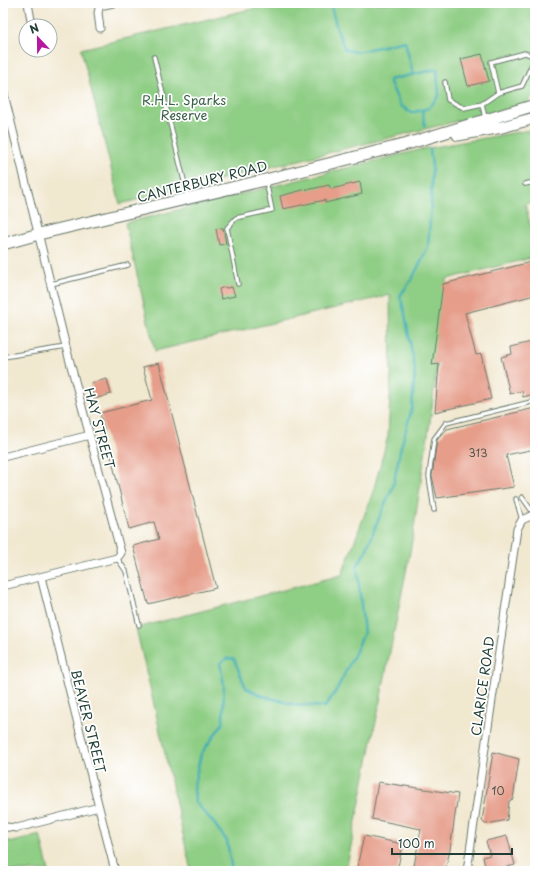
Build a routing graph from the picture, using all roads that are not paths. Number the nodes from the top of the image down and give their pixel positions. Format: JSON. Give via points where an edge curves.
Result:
{"nodes":[{"id":1,"x":28,"y":3,"type":"edge"},
{"id":2,"x":99,"y":3,"type":"edge"},
{"id":3,"x":113,"y":3,"type":"edge"},
{"id":4,"x":31,"y":18,"type":"edge"},
{"id":5,"x":100,"y":28,"type":"dead end"},
{"id":6,"x":154,"y":57,"type":"dead end"},
{"id":7,"x":535,"y":57,"type":"edge"},
{"id":8,"x":445,"y":82,"type":"dead end"},
{"id":9,"x":3,"y":90,"type":"edge"},
{"id":10,"x":498,"y":93,"type":"junction"},
{"id":11,"x":482,"y":104,"type":"junction"},
{"id":12,"x":535,"y":105,"type":"edge"},
{"id":13,"x":535,"y":118,"type":"edge"},
{"id":14,"x":485,"y":120,"type":"junction"},
{"id":15,"x":407,"y":144,"type":"junction"},
{"id":16,"x":265,"y":180,"type":"junction"},
{"id":17,"x":535,"y":182,"type":"edge"},
{"id":18,"x":525,"y":184,"type":"dead end"},
{"id":19,"x":188,"y":198,"type":"junction"},
{"id":20,"x":39,"y":234,"type":"junction"},
{"id":21,"x":3,"y":244,"type":"edge"},
{"id":22,"x":128,"y":265,"type":"dead end"},
{"id":23,"x":51,"y":284,"type":"junction"},
{"id":24,"x":238,"y":284,"type":"dead end"},
{"id":25,"x":66,"y":347,"type":"junction"},
{"id":26,"x":3,"y":357,"type":"edge"},
{"id":27,"x":535,"y":401,"type":"edge"},
{"id":28,"x":90,"y":435,"type":"junction"},
{"id":29,"x":3,"y":457,"type":"edge"},
{"id":30,"x":522,"y":497,"type":"dead end"},
{"id":31,"x":516,"y":499,"type":"dead end"},
{"id":32,"x":434,"y":510,"type":"dead end"},
{"id":33,"x":534,"y":514,"type":"edge"},
{"id":34,"x":522,"y":520,"type":"junction"},
{"id":35,"x":117,"y":558,"type":"junction"},
{"id":36,"x":41,"y":577,"type":"junction"},
{"id":37,"x":3,"y":586,"type":"edge"},
{"id":38,"x":139,"y":625,"type":"dead end"},
{"id":39,"x":99,"y":807,"type":"junction"},
{"id":40,"x":3,"y":825,"type":"edge"},
{"id":41,"x":115,"y":871,"type":"edge"},
{"id":42,"x":467,"y":871,"type":"edge"}],
"edges":[{"from":1,"to":4,"type":"street"},
{"from":2,"to":3,"type":"street"},
{"from":2,"to":5,"type":"street"},
{"from":6,"to":19,"type":"lane"},
{"from":7,"to":10,"type":"lane","via":[[522,86]]},
{"from":7,"to":10,"type":"lane","via":[[525,53],[491,62]]},
{"from":8,"to":11,"type":"lane","via":[[448,100],[464,108]]},
{"from":9,"to":20,"type":"street","name":"HAY STREET"},
{"from":10,"to":11,"type":"lane"},
{"from":11,"to":14,"type":"lane"},
{"from":12,"to":14,"type":"main road","name":"CANTERBURY ROAD"},
{"from":13,"to":15,"type":"main road","name":"CANTERBURY ROAD","via":[[502,127]]},
{"from":14,"to":15,"type":"main road","name":"CANTERBURY ROAD"},
{"from":15,"to":16,"type":"main road","name":"CANTERBURY ROAD"},
{"from":16,"to":19,"type":"main road","name":"CANTERBURY ROAD"},
{"from":16,"to":24,"type":"lane","via":[[272,210],[236,218],[227,228]]},
{"from":17,"to":18,"type":"lane"},
{"from":19,"to":20,"type":"main road","name":"CANTERBURY ROAD"},
{"from":20,"to":21,"type":"main road","name":"CANTERBURY ROAD"},
{"from":20,"to":23,"type":"street","name":"HAY STREET"},
{"from":22,"to":23,"type":"lane"},
{"from":23,"to":25,"type":"street","name":"HAY STREET"},
{"from":25,"to":26,"type":"lane"},
{"from":25,"to":28,"type":"street","name":"HAY STREET"},
{"from":27,"to":32,"type":"lane","via":[[446,423],[434,439],[429,476]]},
{"from":28,"to":29,"type":"street"},
{"from":28,"to":35,"type":"street","name":"HAY STREET","via":[[121,553]]},
{"from":30,"to":33,"type":"lane"},
{"from":31,"to":34,"type":"lane"},
{"from":33,"to":34,"type":"street"},
{"from":34,"to":42,"type":"street","name":"CLARICE ROAD","via":[[517,528]]},
{"from":35,"to":36,"type":"street"},
{"from":35,"to":38,"type":"lane","via":[[126,571]]},
{"from":36,"to":37,"type":"street"},
{"from":36,"to":39,"type":"street","name":"BEAVER STREET"},
{"from":39,"to":40,"type":"street","via":[[17,828]]},
{"from":39,"to":41,"type":"street","name":"BEAVER STREET"}]}
